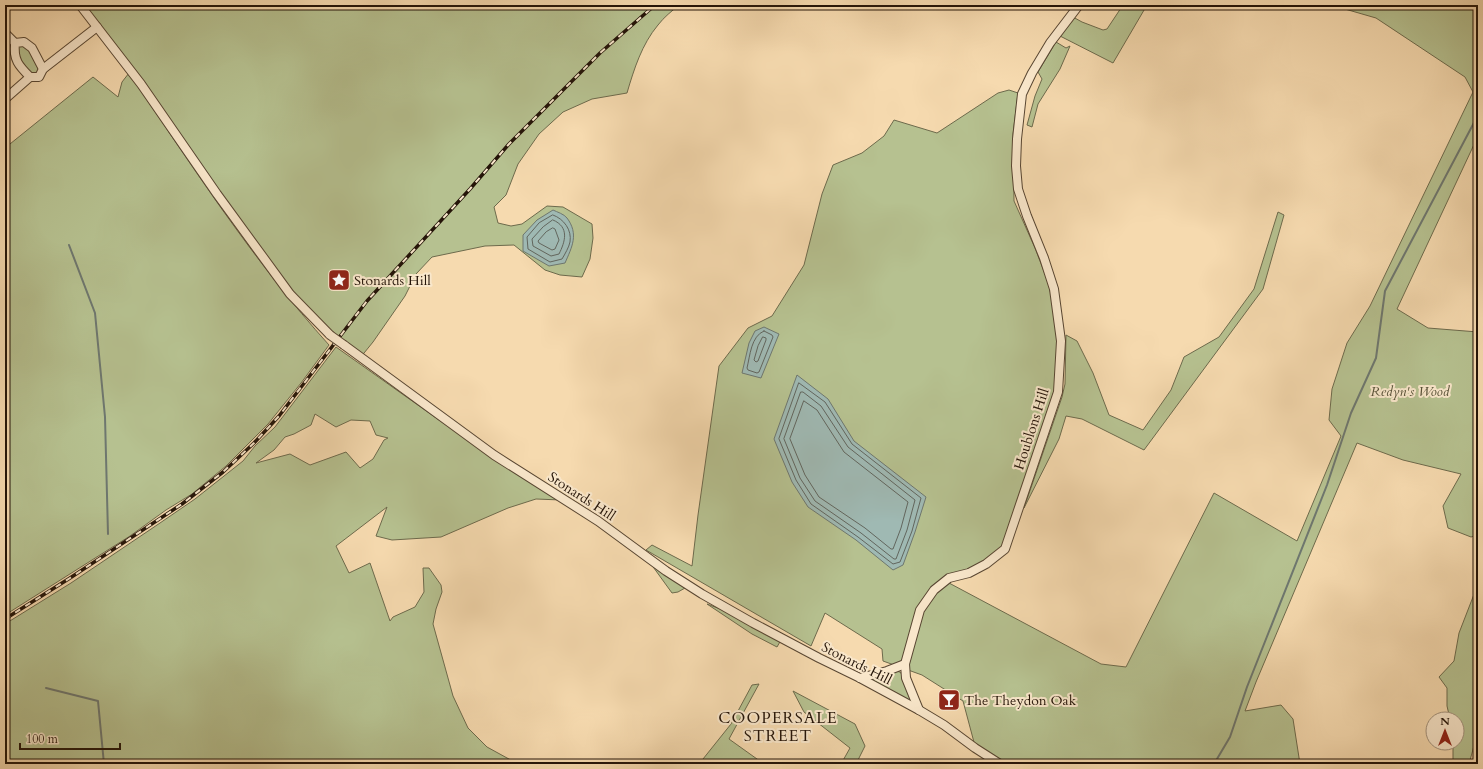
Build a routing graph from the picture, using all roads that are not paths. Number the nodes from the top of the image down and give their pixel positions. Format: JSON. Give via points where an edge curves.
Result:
{"nodes":[{"id":1,"x":80,"y":5,"type":"edge"},
{"id":2,"x":1079,"y":5,"type":"edge"},
{"id":3,"x":97,"y":27,"type":"junction"},
{"id":4,"x":5,"y":33,"type":"edge"},
{"id":5,"x":15,"y":43,"type":"junction"},
{"id":6,"x":43,"y":69,"type":"junction"},
{"id":7,"x":30,"y":78,"type":"junction"},
{"id":8,"x":5,"y":98,"type":"edge"},
{"id":9,"x":905,"y":664,"type":"junction"},
{"id":10,"x":860,"y":678,"type":"junction"},
{"id":11,"x":919,"y":710,"type":"junction"},
{"id":12,"x":1000,"y":764,"type":"edge"}],
"edges":[{"from":1,"to":3,"type":"street","name":"Stonards Hill"},
{"from":2,"to":9,"type":"street","name":"Houblons Hill","via":[[1050,43],[1022,94],[1017,139],[1018,188],[1054,289],[1062,341],[1058,392],[1005,549],[986,564],[969,573],[949,578],[934,590],[920,610]]},
{"from":3,"to":6,"type":"street"},
{"from":3,"to":10,"type":"street","name":"Stonards Hill","bridge":true,"via":[[141,84],[216,194],[290,294],[330,335],[494,455],[598,521],[666,571],[753,623]]},
{"from":4,"to":5,"type":"street"},
{"from":5,"to":6,"type":"street","via":[[24,42],[32,48]]},
{"from":5,"to":7,"type":"street","via":[[14,53],[19,65]]},
{"from":6,"to":7,"type":"street","via":[[39,77]]},
{"from":7,"to":8,"type":"street"},
{"from":9,"to":10,"type":"street"},
{"from":9,"to":11,"type":"street","name":"Houblons Hill","via":[[906,678]]},
{"from":10,"to":11,"type":"street","name":"Stonards Hill"},
{"from":11,"to":12,"type":"street","name":"Stonards Hill"}]}
